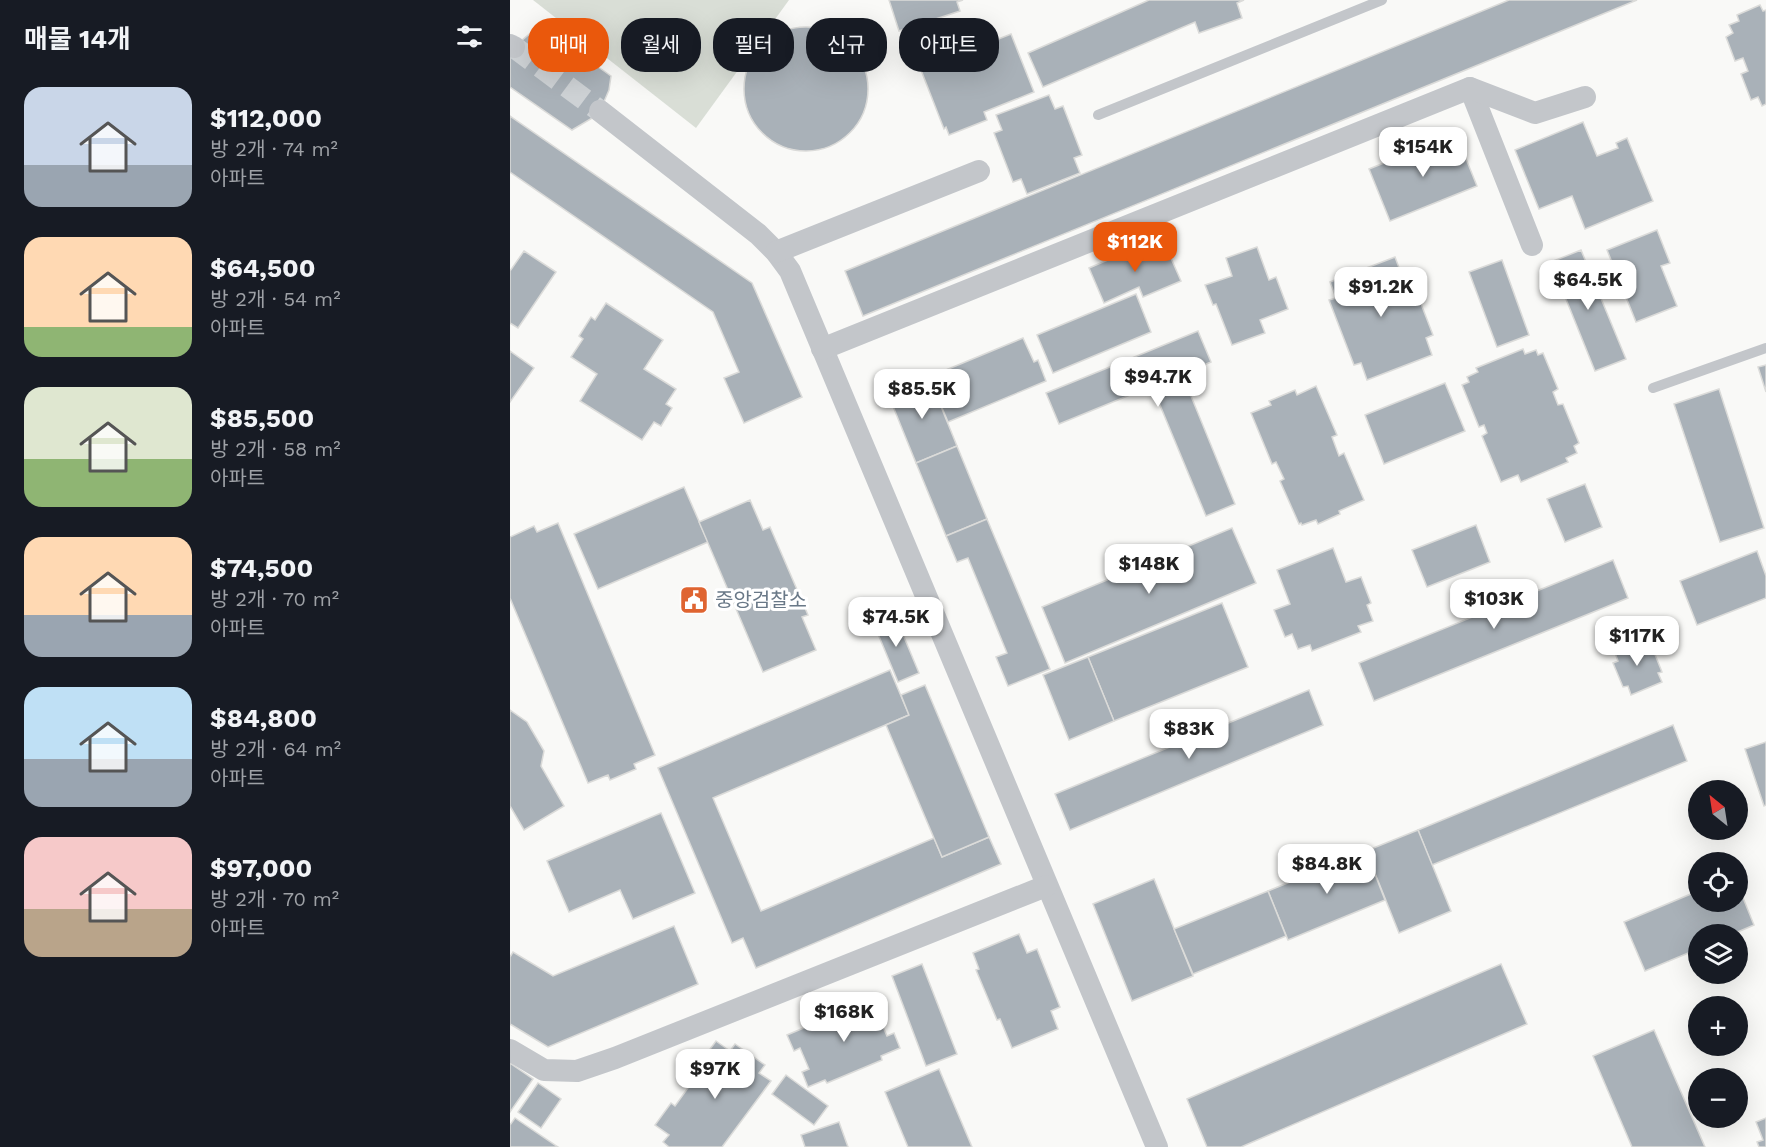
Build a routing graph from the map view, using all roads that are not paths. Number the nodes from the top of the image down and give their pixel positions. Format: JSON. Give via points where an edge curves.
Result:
{"nodes":[{"id":1,"x":1382,"y":0,"type":"edge"},
{"id":2,"x":1470,"y":88,"type":"junction"},
{"id":3,"x":1585,"y":97,"type":"dead end"},
{"id":4,"x":600,"y":111,"type":"tunnel mouth"},
{"id":5,"x":1098,"y":115,"type":"dead end"},
{"id":6,"x":980,"y":171,"type":"dead end"},
{"id":7,"x":1532,"y":245,"type":"dead end"},
{"id":8,"x":776,"y":252,"type":"junction"},
{"id":9,"x":1766,"y":348,"type":"edge"},
{"id":10,"x":822,"y":349,"type":"junction"},
{"id":11,"x":1653,"y":388,"type":"dead end"},
{"id":12,"x":1046,"y":886,"type":"junction"},
{"id":13,"x":510,"y":1050,"type":"edge"},
{"id":14,"x":1157,"y":1147,"type":"edge"}],
"edges":[{"from":1,"to":5,"type":"lane"},
{"from":2,"to":3,"type":"street","via":[[1536,113]]},
{"from":2,"to":7,"type":"street"},
{"from":2,"to":10,"type":"street"},
{"from":4,"to":8,"type":"street"},
{"from":6,"to":8,"type":"street"},
{"from":8,"to":10,"type":"street","via":[[790,271]]},
{"from":9,"to":11,"type":"lane"},
{"from":10,"to":12,"type":"street"},
{"from":12,"to":13,"type":"street","via":[[577,1071],[544,1070]]},
{"from":12,"to":14,"type":"street"}]}
